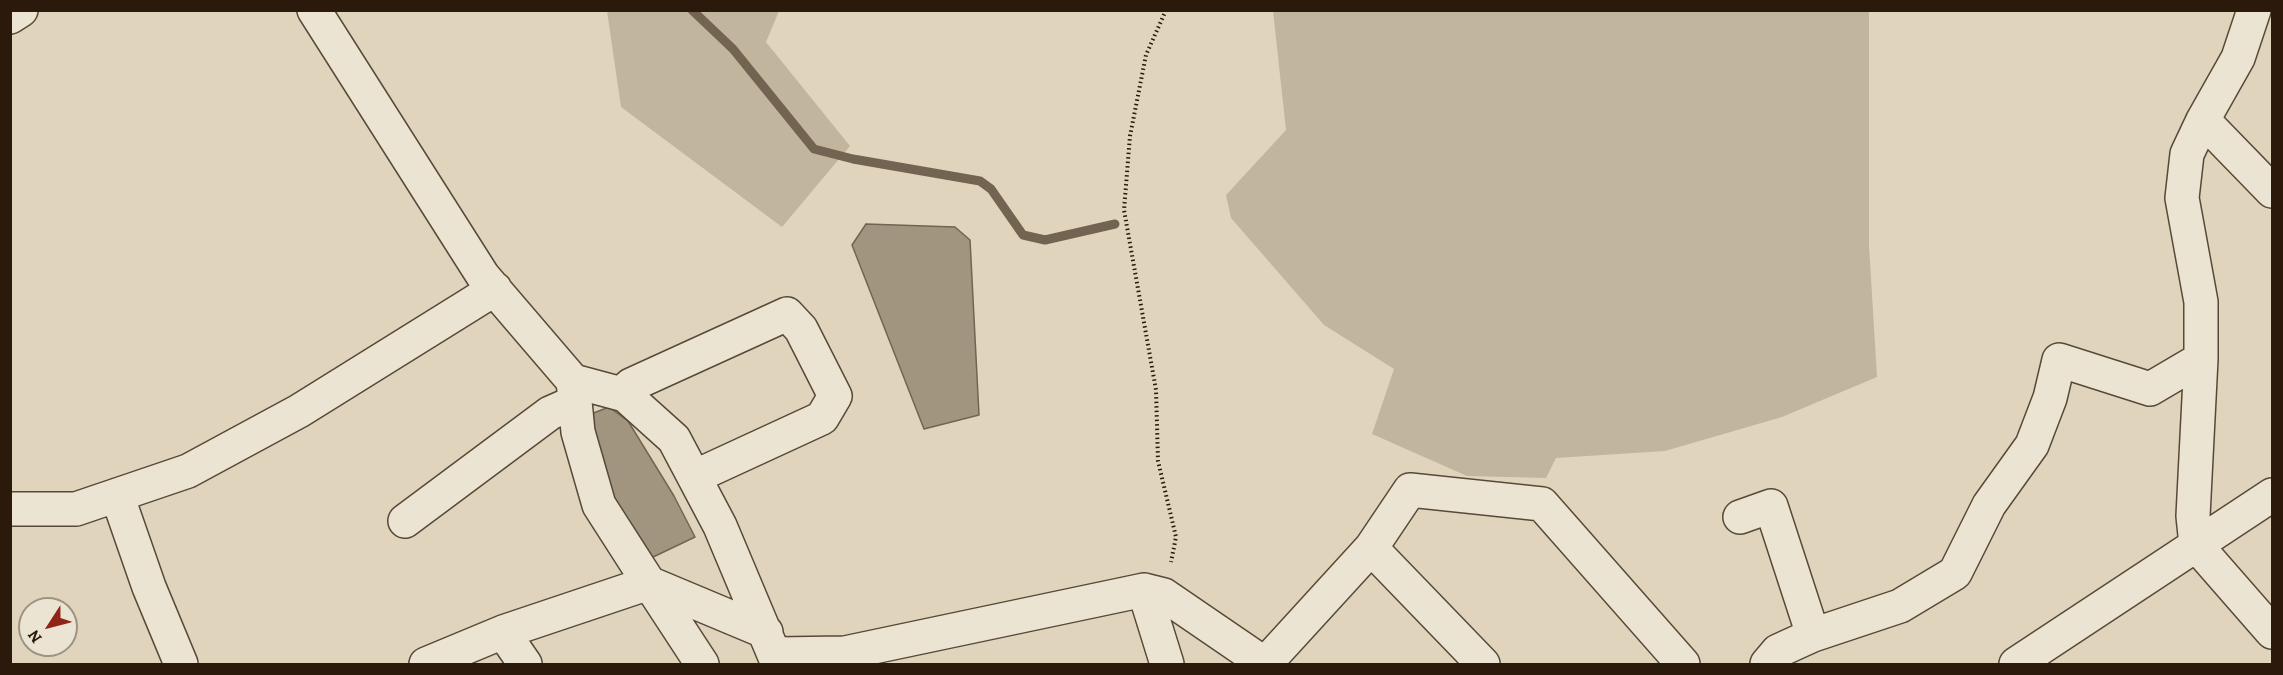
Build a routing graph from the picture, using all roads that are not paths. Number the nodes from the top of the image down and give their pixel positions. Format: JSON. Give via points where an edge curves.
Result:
{"nodes":[{"id":1,"x":21,"y":10,"type":"edge"},
{"id":2,"x":314,"y":10,"type":"edge"},
{"id":3,"x":2254,"y":10,"type":"edge"},
{"id":4,"x":10,"y":17,"type":"edge"},
{"id":5,"x":2203,"y":120,"type":"junction"},
{"id":6,"x":2272,"y":191,"type":"edge"},
{"id":7,"x":495,"y":289,"type":"junction"},
{"id":8,"x":2201,"y":359,"type":"junction"},
{"id":9,"x":574,"y":392,"type":"junction"},
{"id":10,"x":621,"y":394,"type":"junction"},
{"id":11,"x":694,"y":477,"type":"junction"},
{"id":12,"x":117,"y":495,"type":"junction"},
{"id":13,"x":2272,"y":495,"type":"edge"},
{"id":14,"x":10,"y":509,"type":"edge"},
{"id":15,"x":1740,"y":517,"type":"dead end"},
{"id":16,"x":405,"y":522,"type":"dead end"},
{"id":17,"x":2196,"y":544,"type":"junction"},
{"id":18,"x":1371,"y":548,"type":"junction"},
{"id":19,"x":649,"y":583,"type":"junction"},
{"id":20,"x":1154,"y":592,"type":"junction"},
{"id":21,"x":503,"y":632,"type":"junction"},
{"id":22,"x":2272,"y":632,"type":"edge"},
{"id":23,"x":1813,"y":635,"type":"junction"},
{"id":24,"x":773,"y":650,"type":"edge"},
{"id":25,"x":181,"y":664,"type":"edge"},
{"id":26,"x":426,"y":664,"type":"edge"},
{"id":27,"x":525,"y":664,"type":"edge"},
{"id":28,"x":702,"y":664,"type":"edge"},
{"id":29,"x":1167,"y":664,"type":"edge"},
{"id":30,"x":1265,"y":664,"type":"edge"},
{"id":31,"x":1483,"y":664,"type":"edge"},
{"id":32,"x":1683,"y":664,"type":"edge"},
{"id":33,"x":1767,"y":664,"type":"edge"},
{"id":34,"x":2016,"y":664,"type":"edge"}],
"edges":[{"from":1,"to":4,"type":"street"},
{"from":2,"to":7,"type":"street"},
{"from":3,"to":5,"type":"street","via":[[2238,58]]},
{"from":5,"to":6,"type":"street"},
{"from":5,"to":8,"type":"street","via":[[2187,154],[2182,198],[2201,302]]},
{"from":7,"to":9,"type":"street"},
{"from":7,"to":12,"type":"street","via":[[299,411],[188,471]]},
{"from":8,"to":17,"type":"street","via":[[2193,516]]},
{"from":8,"to":23,"type":"street","via":[[2150,389],[2059,360],[2032,445],[1989,505],[1955,573],[1900,606]]},
{"from":9,"to":10,"type":"street"},
{"from":9,"to":16,"type":"street","via":[[446,502]]},
{"from":9,"to":19,"type":"street","via":[[578,432],[599,505]]},
{"from":10,"to":11,"type":"street","via":[[674,439]]},
{"from":10,"to":11,"type":"street","via":[[631,385],[787,314],[801,329],[835,396],[822,418]]},
{"from":11,"to":24,"type":"street","via":[[720,526]]},
{"from":12,"to":14,"type":"street","via":[[76,509]]},
{"from":12,"to":25,"type":"street","via":[[149,587],[177,620]]},
{"from":13,"to":17,"type":"street"},
{"from":15,"to":23,"type":"street","via":[[1772,506]]},
{"from":17,"to":22,"type":"street"},
{"from":17,"to":34,"type":"street"},
{"from":18,"to":30,"type":"street"},
{"from":18,"to":31,"type":"street"},
{"from":18,"to":32,"type":"street","via":[[1410,490],[1542,504]]},
{"from":19,"to":21,"type":"street"},
{"from":19,"to":24,"type":"street"},
{"from":19,"to":28,"type":"street"},
{"from":20,"to":24,"type":"street","via":[[845,653]]},
{"from":20,"to":29,"type":"street"},
{"from":20,"to":30,"type":"street"},
{"from":21,"to":26,"type":"street"},
{"from":21,"to":27,"type":"street"},
{"from":23,"to":33,"type":"street","via":[[1778,651]]}]}
